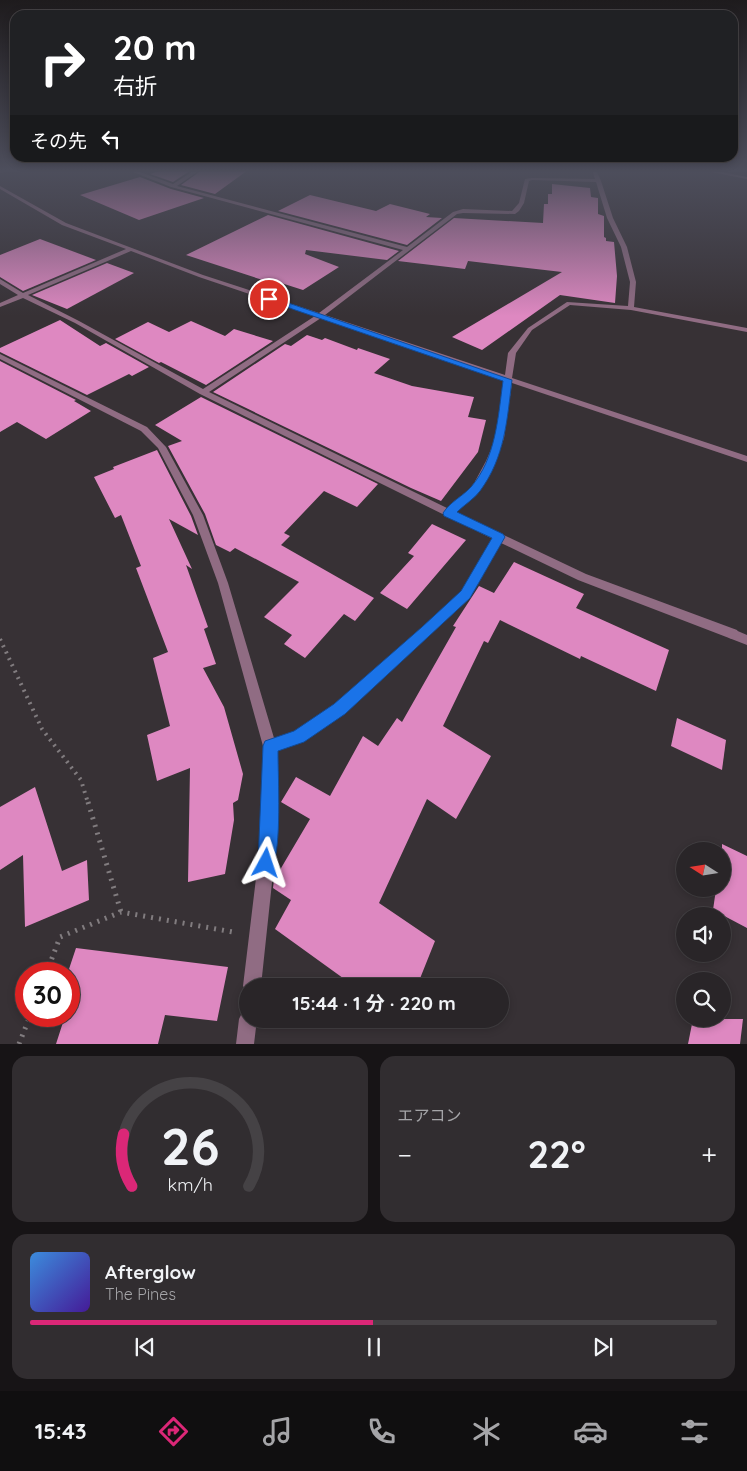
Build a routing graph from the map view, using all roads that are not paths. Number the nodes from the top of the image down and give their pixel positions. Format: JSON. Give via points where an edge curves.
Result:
{"nodes":[{"id":1,"x":55,"y":219,"type":"edge"},
{"id":2,"x":295,"y":219,"type":"edge"},
{"id":3,"x":448,"y":219,"type":"edge"},
{"id":4,"x":610,"y":219,"type":"edge"},
{"id":5,"x":408,"y":249,"type":"junction"},
{"id":6,"x":129,"y":250,"type":"junction"},
{"id":7,"x":0,"y":282,"type":"edge"},
{"id":8,"x":22,"y":295,"type":"junction"},
{"id":9,"x":0,"y":306,"type":"edge"},
{"id":10,"x":631,"y":308,"type":"junction"},
{"id":11,"x":320,"y":316,"type":"junction"},
{"id":12,"x":747,"y":330,"type":"edge"},
{"id":13,"x":0,"y":356,"type":"edge"},
{"id":14,"x":508,"y":380,"type":"junction"},
{"id":15,"x":203,"y":392,"type":"junction"},
{"id":16,"x":747,"y":458,"type":"edge"},
{"id":17,"x":448,"y":513,"type":"junction"},
{"id":18,"x":499,"y":537,"type":"junction"},
{"id":19,"x":747,"y":640,"type":"edge"},
{"id":20,"x":270,"y":746,"type":"junction"},
{"id":21,"x":253,"y":978,"type":"edge"},
{"id":22,"x":247,"y":1028,"type":"edge"},
{"id":23,"x":245,"y":1044,"type":"edge"}],
"edges":[{"from":1,"to":6,"type":"street"},
{"from":2,"to":5,"type":"street"},
{"from":3,"to":5,"type":"street"},
{"from":4,"to":10,"type":"street","via":[[624,247],[633,282]]},
{"from":5,"to":11,"type":"street"},
{"from":6,"to":8,"type":"street"},
{"from":6,"to":11,"type":"street"},
{"from":7,"to":8,"type":"street"},
{"from":8,"to":9,"type":"street"},
{"from":8,"to":15,"type":"street"},
{"from":10,"to":12,"type":"street"},
{"from":10,"to":14,"type":"street","via":[[569,303],[530,329],[512,353]]},
{"from":11,"to":14,"type":"street"},
{"from":11,"to":15,"type":"street"},
{"from":13,"to":20,"type":"street","via":[[144,429],[162,447],[198,515],[223,583]]},
{"from":14,"to":16,"type":"street"},
{"from":14,"to":17,"type":"street","via":[[500,438],[491,461],[475,489]]},
{"from":15,"to":17,"type":"street"},
{"from":17,"to":18,"type":"street"},
{"from":18,"to":19,"type":"street","via":[[582,577]]},
{"from":18,"to":20,"type":"street","via":[[466,595],[340,709],[298,737]]},
{"from":20,"to":21,"type":"street","via":[[268,845]]},
{"from":22,"to":23,"type":"street"}]}
